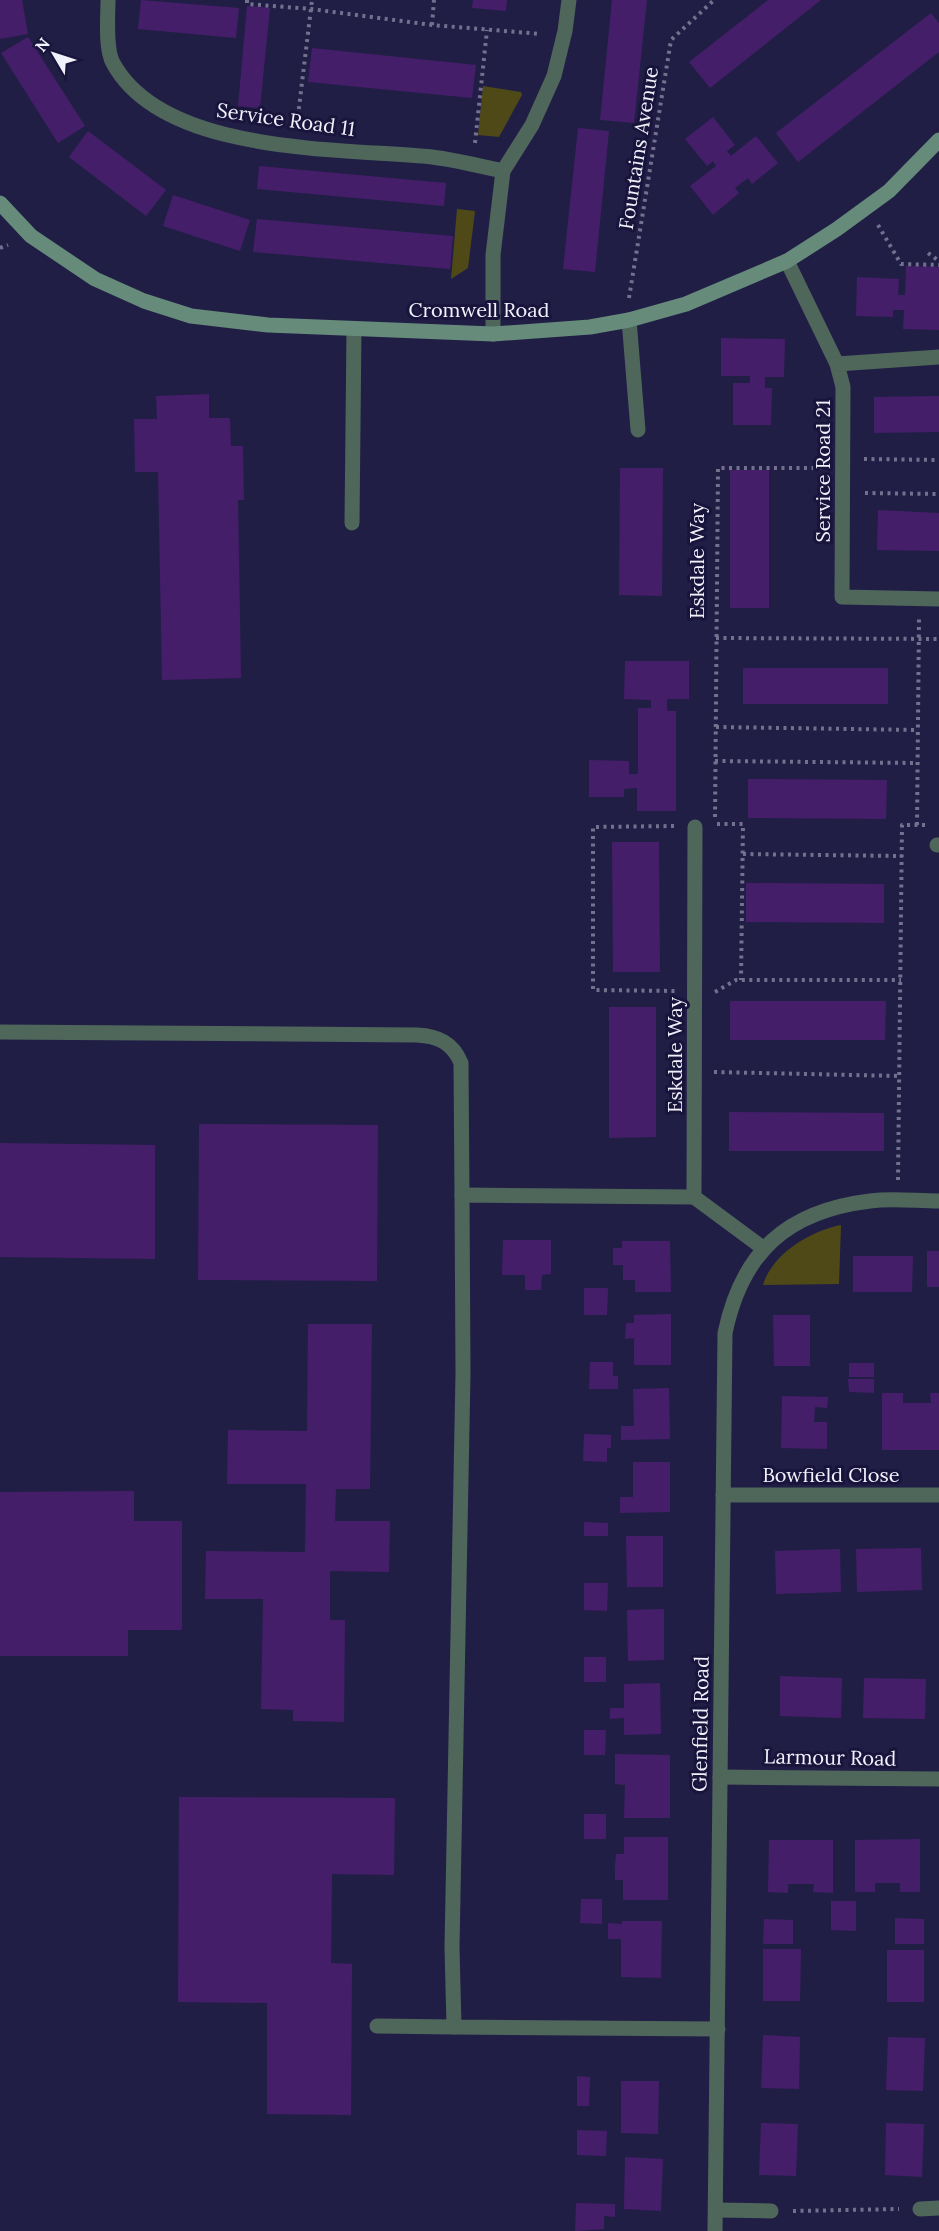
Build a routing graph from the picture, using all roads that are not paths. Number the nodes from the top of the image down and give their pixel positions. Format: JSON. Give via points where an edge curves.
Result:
{"nodes":[{"id":1,"x":108,"y":0,"type":"edge"},
{"id":2,"x":568,"y":0,"type":"edge"},
{"id":3,"x":939,"y":140,"type":"edge"},
{"id":4,"x":503,"y":171,"type":"junction"},
{"id":5,"x":0,"y":203,"type":"edge"},
{"id":6,"x":787,"y":261,"type":"junction"},
{"id":7,"x":629,"y":320,"type":"junction"},
{"id":8,"x":354,"y":329,"type":"junction"},
{"id":9,"x":493,"y":334,"type":"junction"},
{"id":10,"x":939,"y":357,"type":"edge"},
{"id":11,"x":837,"y":364,"type":"junction"},
{"id":12,"x":638,"y":430,"type":"dead end"},
{"id":13,"x":352,"y":522,"type":"dead end"},
{"id":14,"x":939,"y":598,"type":"edge"},
{"id":15,"x":695,"y":826,"type":"road end"},
{"id":16,"x":0,"y":1032,"type":"edge"},
{"id":17,"x":462,"y":1195,"type":"junction"},
{"id":18,"x":694,"y":1197,"type":"junction"},
{"id":19,"x":939,"y":1201,"type":"edge"},
{"id":20,"x":764,"y":1248,"type":"junction"},
{"id":21,"x":723,"y":1495,"type":"junction"},
{"id":22,"x":939,"y":1495,"type":"edge"},
{"id":23,"x":720,"y":1777,"type":"junction"},
{"id":24,"x":939,"y":1779,"type":"edge"},
{"id":25,"x":377,"y":2026,"type":"dead end"},
{"id":26,"x":454,"y":2027,"type":"junction"},
{"id":27,"x":718,"y":2029,"type":"junction"},
{"id":28,"x":939,"y":2208,"type":"edge"},
{"id":29,"x":920,"y":2209,"type":"road end"},
{"id":30,"x":716,"y":2210,"type":"junction"},
{"id":31,"x":771,"y":2211,"type":"road end"},
{"id":32,"x":715,"y":2231,"type":"edge"}],
"edges":[{"from":1,"to":4,"type":"street","name":"Service Road 11","via":[[111,61],[130,88],[157,109],[197,127],[231,136],[435,158]]},
{"from":2,"to":4,"type":"street","via":[[554,76],[532,124]]},
{"from":3,"to":6,"type":"street","name":"Cromwell Road","via":[[889,191]]},
{"from":4,"to":9,"type":"street","via":[[493,255]]},
{"from":5,"to":8,"type":"street","name":"Cromwell Road","via":[[31,236],[95,279],[144,301],[191,316]]},
{"from":6,"to":7,"type":"street","name":"Cromwell Road","via":[[686,304]]},
{"from":6,"to":11,"type":"street","name":"Service Road 21"},
{"from":7,"to":9,"type":"street","name":"Cromwell Road"},
{"from":7,"to":12,"type":"street"},
{"from":8,"to":9,"type":"street","name":"Cromwell Road"},
{"from":8,"to":13,"type":"street"},
{"from":10,"to":11,"type":"street"},
{"from":11,"to":14,"type":"street","name":"Service Road 21","via":[[843,387],[842,597]]},
{"from":15,"to":18,"type":"street","name":"Eskdale Way"},
{"from":16,"to":17,"type":"street","via":[[439,1038],[457,1053],[461,1063]]},
{"from":17,"to":18,"type":"street"},
{"from":17,"to":26,"type":"street"},
{"from":18,"to":20,"type":"street"},
{"from":19,"to":20,"type":"street","name":"Glenfield Road","via":[[873,1200],[823,1211],[795,1223]]},
{"from":20,"to":21,"type":"street","name":"Glenfield Road","via":[[741,1280],[725,1333]]},
{"from":21,"to":22,"type":"street","name":"Bowfield Close"},
{"from":21,"to":23,"type":"street","name":"Glenfield Road"},
{"from":23,"to":24,"type":"street","name":"Larmour Road"},
{"from":23,"to":27,"type":"street","name":"Glenfield Road"},
{"from":25,"to":26,"type":"street"},
{"from":26,"to":27,"type":"street"},
{"from":27,"to":30,"type":"street","name":"Glenfield Road"},
{"from":28,"to":29,"type":"street"},
{"from":30,"to":31,"type":"street"},
{"from":30,"to":32,"type":"street","name":"Glenfield Road"}]}
